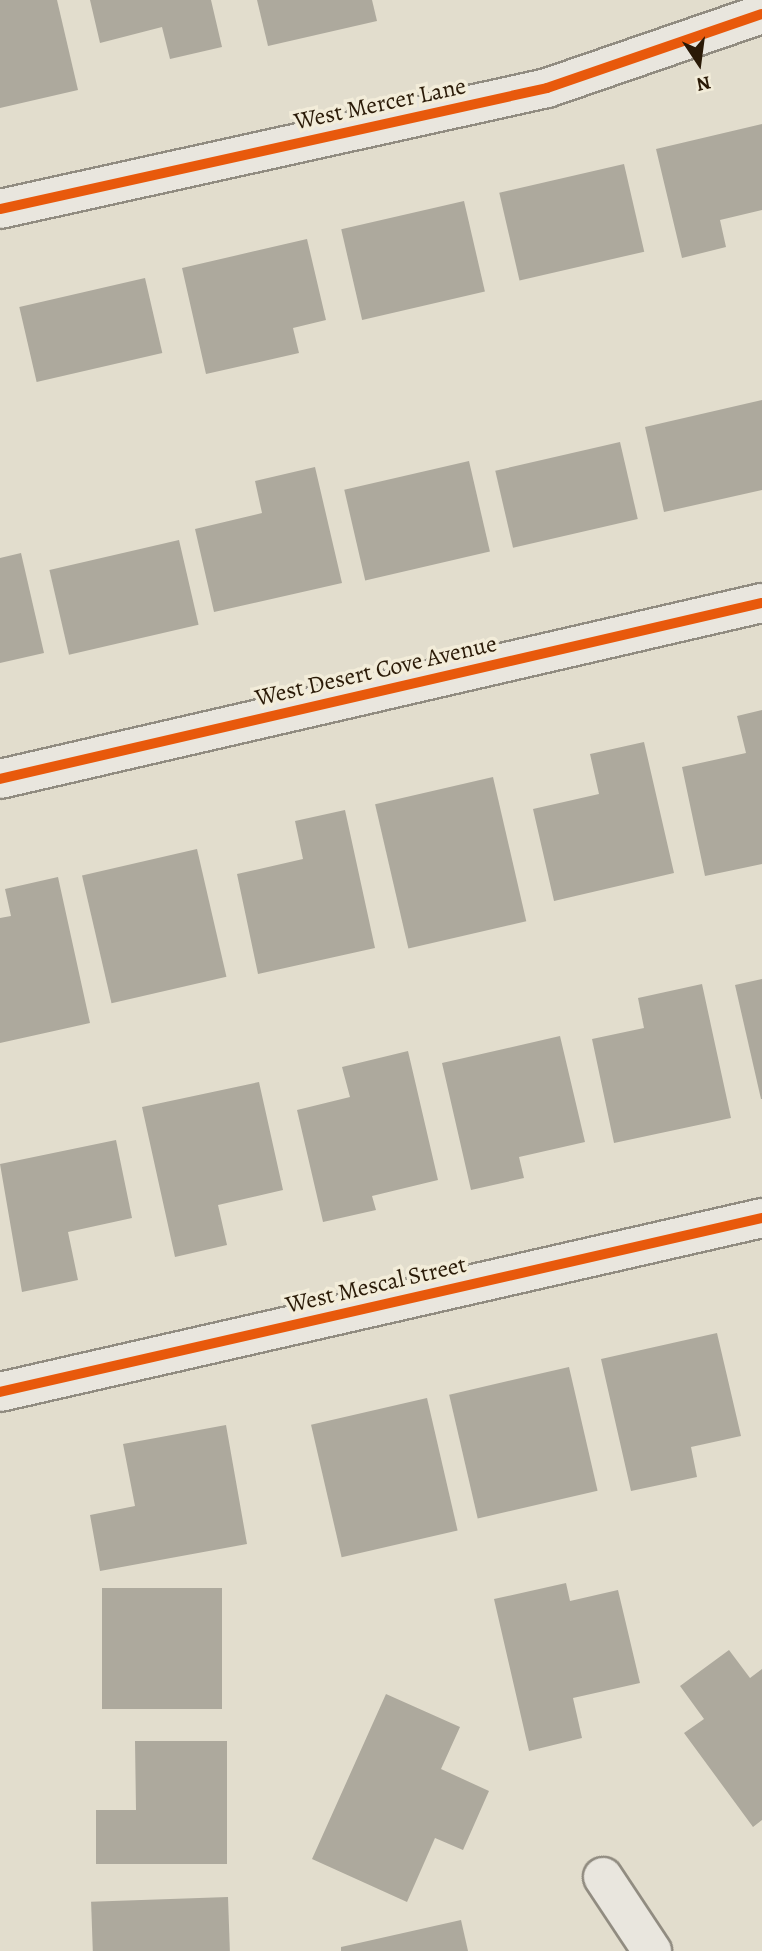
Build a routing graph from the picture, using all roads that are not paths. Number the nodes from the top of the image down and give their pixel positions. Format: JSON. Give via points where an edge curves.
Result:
{"nodes":[{"id":1,"x":762,"y":14,"type":"edge"},
{"id":2,"x":0,"y":209,"type":"edge"},
{"id":3,"x":762,"y":603,"type":"edge"},
{"id":4,"x":0,"y":779,"type":"edge"},
{"id":5,"x":762,"y":1218,"type":"edge"},
{"id":6,"x":0,"y":1392,"type":"edge"},
{"id":7,"x":603,"y":1877,"type":"dead end"},
{"id":8,"x":652,"y":1951,"type":"edge"}],
"edges":[{"from":1,"to":2,"type":"street","name":"West Mercer Lane","via":[[547,88]]},
{"from":3,"to":4,"type":"street","name":"West Desert Cove Avenue"},
{"from":5,"to":6,"type":"street","name":"West Mescal Street"},
{"from":7,"to":8,"type":"street"}]}
